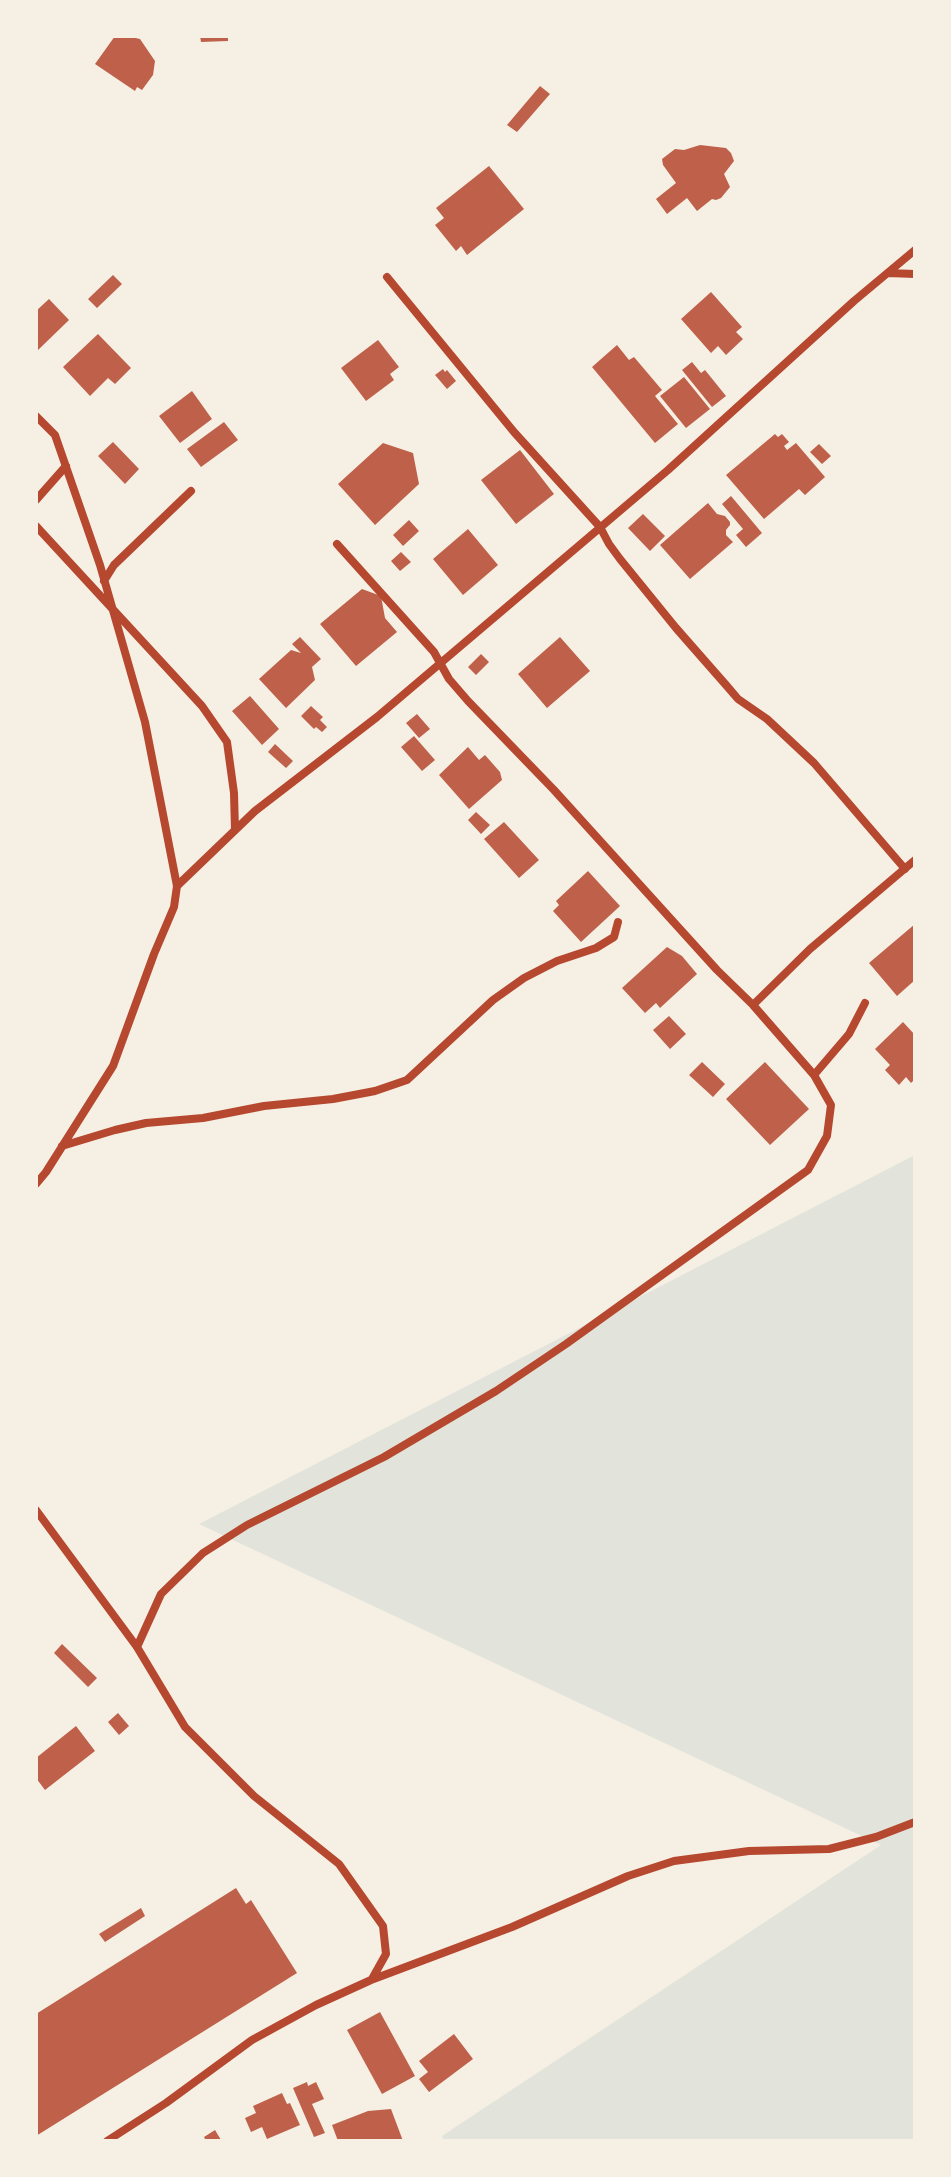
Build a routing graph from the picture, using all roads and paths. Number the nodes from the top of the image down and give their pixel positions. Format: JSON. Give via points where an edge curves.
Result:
{"nodes":[{"id":1,"x":915,"y":250,"type":"edge"},
{"id":2,"x":888,"y":273,"type":"junction"},
{"id":3,"x":915,"y":274,"type":"edge"},
{"id":4,"x":387,"y":277,"type":"dead end"},
{"id":5,"x":36,"y":416,"type":"edge"},
{"id":6,"x":66,"y":466,"type":"junction"},
{"id":7,"x":191,"y":491,"type":"dead end"},
{"id":8,"x":36,"y":500,"type":"edge"},
{"id":9,"x":36,"y":526,"type":"edge"},
{"id":10,"x":600,"y":527,"type":"junction"},
{"id":11,"x":337,"y":544,"type":"dead end"},
{"id":12,"x":104,"y":581,"type":"junction"},
{"id":13,"x":113,"y":610,"type":"junction"},
{"id":14,"x":440,"y":663,"type":"junction"},
{"id":15,"x":235,"y":830,"type":"junction"},
{"id":16,"x":915,"y":860,"type":"edge"},
{"id":17,"x":905,"y":869,"type":"junction"},
{"id":18,"x":177,"y":886,"type":"junction"},
{"id":19,"x":618,"y":922,"type":"dead end"},
{"id":20,"x":865,"y":1003,"type":"dead end"},
{"id":21,"x":753,"y":1005,"type":"junction"},
{"id":22,"x":814,"y":1075,"type":"junction"},
{"id":23,"x":62,"y":1146,"type":"junction"},
{"id":24,"x":36,"y":1184,"type":"edge"},
{"id":25,"x":36,"y":1510,"type":"edge"},
{"id":26,"x":137,"y":1647,"type":"junction"},
{"id":27,"x":915,"y":1822,"type":"edge"},
{"id":28,"x":371,"y":1980,"type":"junction"},
{"id":29,"x":107,"y":2141,"type":"edge"}],
"edges":[{"from":1,"to":2,"type":"street"},
{"from":2,"to":3,"type":"street"},
{"from":2,"to":10,"type":"street"},
{"from":4,"to":10,"type":"street"},
{"from":5,"to":6,"type":"street","via":[[55,435]]},
{"from":6,"to":8,"type":"street"},
{"from":6,"to":12,"type":"street"},
{"from":7,"to":12,"type":"street"},
{"from":9,"to":13,"type":"street"},
{"from":10,"to":14,"type":"street"},
{"from":10,"to":17,"type":"street","via":[[620,559],[738,699],[814,763]]},
{"from":11,"to":14,"type":"street"},
{"from":12,"to":13,"type":"street"},
{"from":13,"to":15,"type":"street","via":[[202,706],[227,742]]},
{"from":13,"to":18,"type":"street","via":[[145,722]]},
{"from":14,"to":15,"type":"street"},
{"from":14,"to":21,"type":"street","via":[[468,701]]},
{"from":15,"to":18,"type":"street"},
{"from":16,"to":17,"type":"street"},
{"from":17,"to":21,"type":"street"},
{"from":18,"to":23,"type":"street","via":[[174,907],[113,1066]]},
{"from":19,"to":23,"type":"street","via":[[614,937],[524,978],[493,1000],[407,1080],[333,1099],[146,1123]]},
{"from":20,"to":22,"type":"street","via":[[849,1034]]},
{"from":21,"to":22,"type":"street"},
{"from":22,"to":26,"type":"street","via":[[831,1105],[827,1136],[808,1170],[496,1391],[203,1553],[161,1594]]},
{"from":23,"to":24,"type":"street"},
{"from":25,"to":26,"type":"street"},
{"from":26,"to":28,"type":"street","via":[[185,1727],[254,1796],[339,1864],[383,1926],[386,1954]]},
{"from":27,"to":28,"type":"street","via":[[829,1849],[749,1851],[674,1861]]},
{"from":28,"to":29,"type":"street","via":[[252,2040]]}]}
